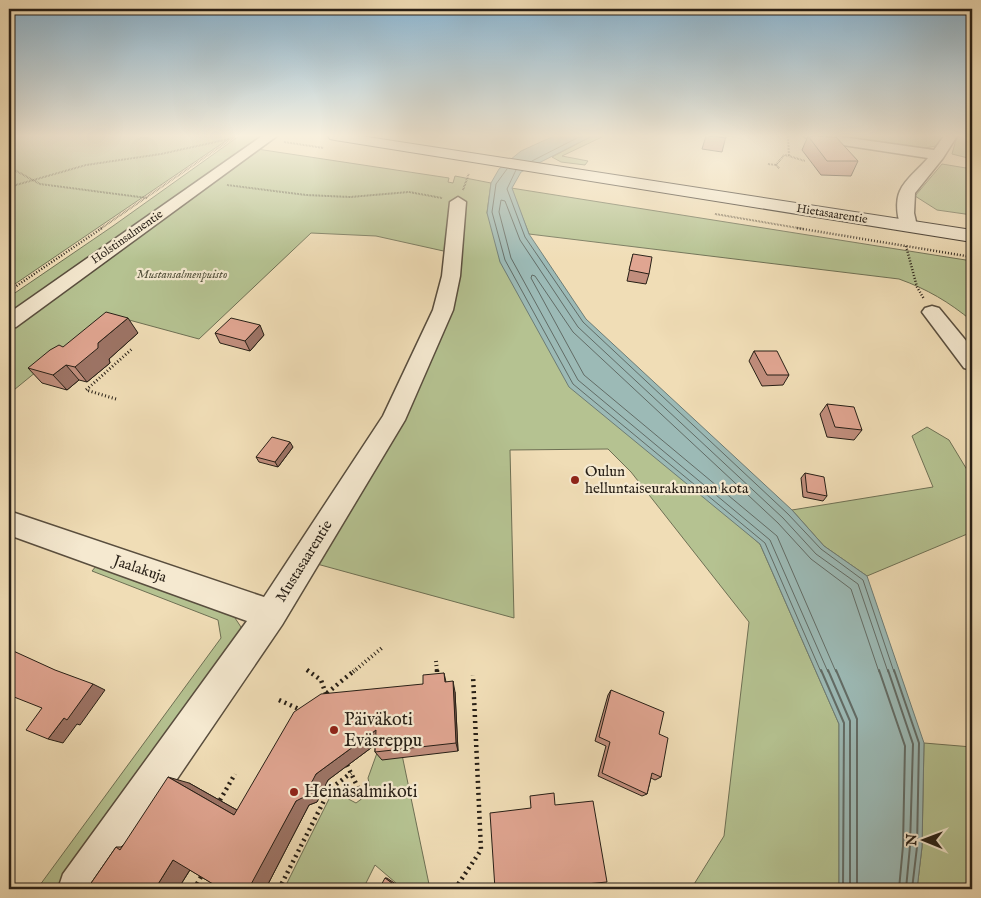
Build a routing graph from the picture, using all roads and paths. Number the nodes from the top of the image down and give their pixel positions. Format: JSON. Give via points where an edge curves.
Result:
{"nodes":[{"id":1,"x":28,"y":178,"type":"edge"},
{"id":2,"x":44,"y":178,"type":"edge"},
{"id":3,"x":175,"y":178,"type":"edge"},
{"id":4,"x":210,"y":178,"type":"edge"},
{"id":5,"x":605,"y":178,"type":"edge"},
{"id":6,"x":919,"y":178,"type":"edge"},
{"id":7,"x":34,"y":181,"type":"junction"},
{"id":8,"x":204,"y":182,"type":"junction"},
{"id":9,"x":9,"y":188,"type":"edge"},
{"id":10,"x":147,"y":198,"type":"junction"},
{"id":11,"x":458,"y":202,"type":"joint"},
{"id":12,"x":710,"y":213,"type":"dead end"},
{"id":13,"x":904,"y":225,"type":"junction"},
{"id":14,"x":972,"y":236,"type":"edge"},
{"id":15,"x":906,"y":246,"type":"junction"},
{"id":16,"x":972,"y":257,"type":"edge"},
{"id":17,"x":9,"y":291,"type":"edge"},
{"id":18,"x":932,"y":312,"type":"joint"},
{"id":19,"x":9,"y":322,"type":"edge"},
{"id":20,"x":133,"y":348,"type":"dead end"},
{"id":21,"x":972,"y":363,"type":"edge"},
{"id":22,"x":116,"y":399,"type":"dead end"},
{"id":23,"x":9,"y":524,"type":"edge"},
{"id":24,"x":271,"y":614,"type":"junction"},
{"id":25,"x":383,"y":647,"type":"dead end"},
{"id":26,"x":436,"y":660,"type":"dead end"},
{"id":27,"x":307,"y":670,"type":"dead end"},
{"id":28,"x":473,"y":675,"type":"dead end"},
{"id":29,"x":437,"y":686,"type":"edge"},
{"id":30,"x":327,"y":692,"type":"junction"},
{"id":31,"x":279,"y":700,"type":"dead end"},
{"id":32,"x":328,"y":706,"type":"edge"},
{"id":33,"x":304,"y":712,"type":"edge"},
{"id":34,"x":347,"y":765,"type":"edge"},
{"id":35,"x":351,"y":773,"type":"junction"},
{"id":36,"x":235,"y":774,"type":"dead end"},
{"id":37,"x":363,"y":798,"type":"dead end"},
{"id":38,"x":220,"y":800,"type":"dead end"},
{"id":39,"x":197,"y":871,"type":"edge"},
{"id":40,"x":202,"y":874,"type":"junction"},
{"id":41,"x":210,"y":879,"type":"edge"},
{"id":42,"x":78,"y":889,"type":"edge"},
{"id":43,"x":194,"y":889,"type":"edge"},
{"id":44,"x":279,"y":889,"type":"edge"},
{"id":45,"x":455,"y":889,"type":"edge"}],
"edges":[{"from":1,"to":7,"type":"path"},
{"from":2,"to":7,"type":"path"},
{"from":3,"to":10,"type":"path"},
{"from":4,"to":8,"type":"street","name":"Holstinsalmentie"},
{"from":5,"to":13,"type":"street","name":"Hietasaarentie"},
{"from":6,"to":13,"type":"street","via":[[907,192]]},
{"from":7,"to":9,"type":"path"},
{"from":7,"to":10,"type":"path"},
{"from":8,"to":11,"type":"path","via":[[306,195],[410,192]]},
{"from":8,"to":19,"type":"street","name":"Holstinsalmentie"},
{"from":10,"to":17,"type":"path"},
{"from":11,"to":24,"type":"street","name":"Mustasaarentie","via":[[451,276],[443,310],[393,420]]},
{"from":12,"to":15,"type":"path"},
{"from":13,"to":14,"type":"street","name":"Hietasaarentie"},
{"from":13,"to":15,"type":"path"},
{"from":15,"to":16,"type":"path"},
{"from":15,"to":18,"type":"path","via":[[917,287]]},
{"from":18,"to":21,"type":"street"},
{"from":20,"to":22,"type":"path","via":[[86,390]]},
{"from":23,"to":24,"type":"street","name":"Jaalakuja"},
{"from":24,"to":42,"type":"street","name":"Mustasaarentie"},
{"from":25,"to":30,"type":"path"},
{"from":26,"to":29,"type":"path"},
{"from":27,"to":30,"type":"path","via":[[316,674]]},
{"from":28,"to":45,"type":"path","via":[[481,850]]},
{"from":30,"to":32,"type":"path"},
{"from":31,"to":33,"type":"path"},
{"from":34,"to":35,"type":"path"},
{"from":35,"to":37,"type":"path"},
{"from":35,"to":44,"type":"path","via":[[330,790]]},
{"from":36,"to":38,"type":"path"},
{"from":39,"to":40,"type":"path"},
{"from":40,"to":41,"type":"path"},
{"from":40,"to":43,"type":"path"}]}
